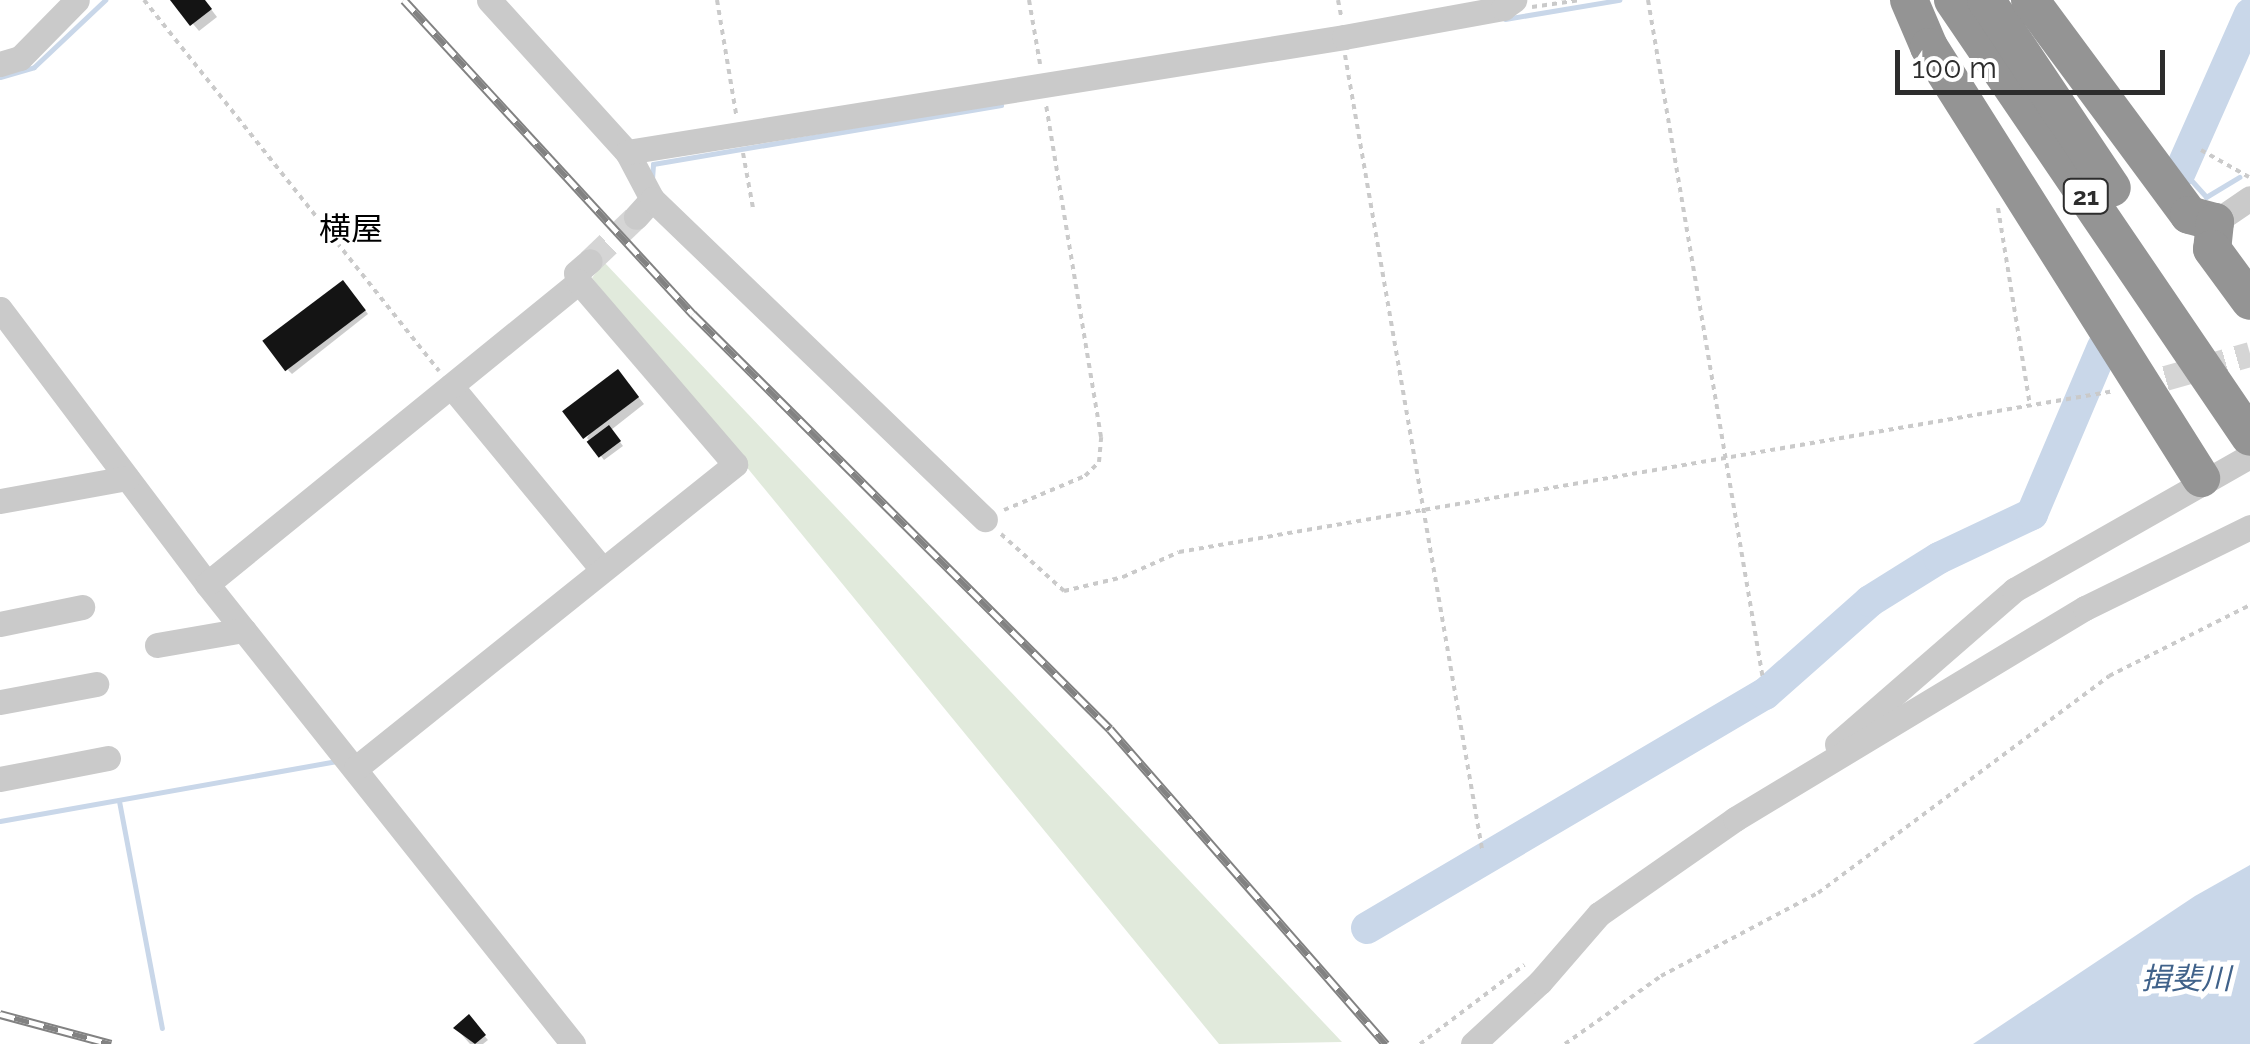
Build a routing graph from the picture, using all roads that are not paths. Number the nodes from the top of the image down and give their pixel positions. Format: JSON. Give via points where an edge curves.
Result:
{"nodes":[{"id":1,"x":77,"y":0,"type":"edge"},
{"id":2,"x":489,"y":0,"type":"edge"},
{"id":3,"x":1909,"y":0,"type":"edge"},
{"id":4,"x":1953,"y":0,"type":"edge"},
{"id":5,"x":1986,"y":0,"type":"edge"},
{"id":6,"x":2030,"y":0,"type":"edge"},
{"id":7,"x":1508,"y":4,"type":"edge"},
{"id":8,"x":0,"y":64,"type":"edge"},
{"id":9,"x":627,"y":152,"type":"junction"},
{"id":10,"x":2250,"y":198,"type":"edge"},
{"id":11,"x":2214,"y":222,"type":"junction"},
{"id":12,"x":2250,"y":301,"type":"edge"},
{"id":13,"x":0,"y":309,"type":"edge"},
{"id":14,"x":451,"y":386,"type":"junction"},
{"id":15,"x":2237,"y":389,"type":"edge"},
{"id":16,"x":2250,"y":437,"type":"edge"},
{"id":17,"x":2250,"y":456,"type":"edge"},
{"id":18,"x":127,"y":478,"type":"junction"},
{"id":19,"x":2202,"y":478,"type":"junction"},
{"id":20,"x":0,"y":501,"type":"edge"},
{"id":21,"x":984,"y":519,"type":"road end"},
{"id":22,"x":2250,"y":527,"type":"edge"},
{"id":23,"x":600,"y":568,"type":"junction"},
{"id":24,"x":207,"y":584,"type":"junction"},
{"id":25,"x":82,"y":607,"type":"dead end"},
{"id":26,"x":0,"y":624,"type":"edge"},
{"id":27,"x":244,"y":630,"type":"junction"},
{"id":28,"x":157,"y":645,"type":"dead end"},
{"id":29,"x":96,"y":684,"type":"dead end"},
{"id":30,"x":0,"y":702,"type":"edge"},
{"id":31,"x":108,"y":758,"type":"dead end"},
{"id":32,"x":356,"y":768,"type":"junction"},
{"id":33,"x":1804,"y":774,"type":"junction"},
{"id":34,"x":0,"y":779,"type":"edge"},
{"id":35,"x":573,"y":1044,"type":"edge"},
{"id":36,"x":1473,"y":1044,"type":"edge"}],
"edges":[{"from":1,"to":8,"type":"street","via":[[20,58]]},
{"from":2,"to":9,"type":"street"},
{"from":3,"to":19,"type":"highway","via":[[1930,48]]},
{"from":4,"to":15,"type":"highway","number":"21"},
{"from":5,"to":15,"type":"highway","number":"21"},
{"from":6,"to":11,"type":"highway","via":[[2189,215]]},
{"from":7,"to":9,"type":"street"},
{"from":9,"to":21,"type":"street","via":[[644,208]]},
{"from":10,"to":11,"type":"street"},
{"from":11,"to":12,"type":"highway","via":[[2212,248]]},
{"from":13,"to":18,"type":"street"},
{"from":14,"to":23,"type":"street"},
{"from":14,"to":23,"type":"street","via":[[584,271],[734,464]]},
{"from":14,"to":24,"type":"street"},
{"from":15,"to":16,"type":"highway","number":"21"},
{"from":17,"to":19,"type":"street"},
{"from":18,"to":20,"type":"street"},
{"from":18,"to":24,"type":"street"},
{"from":19,"to":33,"type":"street","via":[[2014,590]]},
{"from":22,"to":33,"type":"street","via":[[2086,608]]},
{"from":23,"to":32,"type":"street"},
{"from":24,"to":27,"type":"street"},
{"from":25,"to":26,"type":"street"},
{"from":27,"to":28,"type":"street"},
{"from":27,"to":32,"type":"street"},
{"from":29,"to":30,"type":"street"},
{"from":31,"to":34,"type":"street"},
{"from":32,"to":35,"type":"street"},
{"from":33,"to":36,"type":"street","via":[[1599,914]]}]}
